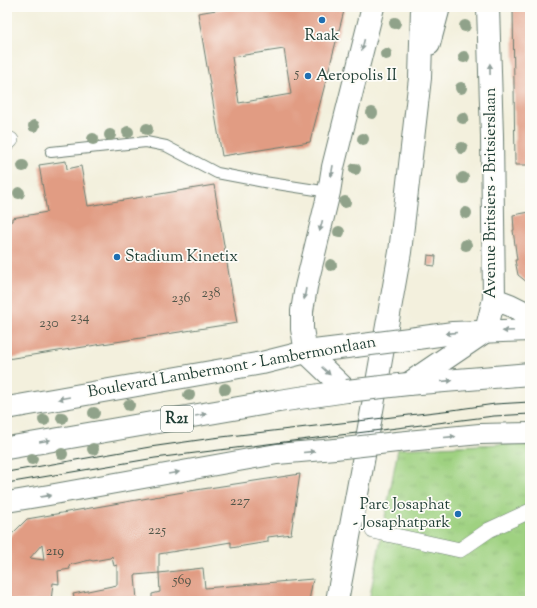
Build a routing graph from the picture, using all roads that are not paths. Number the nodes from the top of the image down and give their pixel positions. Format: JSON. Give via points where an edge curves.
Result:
{"nodes":[{"id":1,"x":373,"y":7,"type":"edge"},
{"id":2,"x":422,"y":7,"type":"edge"},
{"id":3,"x":439,"y":7,"type":"edge"},
{"id":4,"x":488,"y":7,"type":"edge"},
{"id":5,"x":420,"y":78,"type":"junction"},
{"id":6,"x":51,"y":152,"type":"dead end"},
{"id":7,"x":329,"y":192,"type":"junction"},
{"id":8,"x":494,"y":299,"type":"junction"},
{"id":9,"x":530,"y":315,"type":"edge"},
{"id":10,"x":530,"y":330,"type":"edge"},
{"id":11,"x":486,"y":331,"type":"junction"},
{"id":12,"x":306,"y":352,"type":"junction"},
{"id":13,"x":530,"y":374,"type":"edge"},
{"id":14,"x":408,"y":384,"type":"junction"},
{"id":15,"x":347,"y":391,"type":"junction"},
{"id":16,"x":7,"y":408,"type":"edge"},
{"id":17,"x":530,"y":433,"type":"edge"},
{"id":18,"x":7,"y":448,"type":"edge"},
{"id":19,"x":7,"y":502,"type":"edge"},
{"id":20,"x":530,"y":511,"type":"edge"},
{"id":21,"x":373,"y":531,"type":"dead end"},
{"id":22,"x":337,"y":601,"type":"edge"}],
"edges":[{"from":1,"to":7,"type":"street","one_way":true},
{"from":2,"to":5,"type":"street"},
{"from":3,"to":5,"type":"street"},
{"from":8,"to":4,"type":"street","name":"Avenue Britsiers - Britsierslaan","one_way":true},
{"from":5,"to":22,"type":"street","via":[[400,252]]},
{"from":6,"to":7,"type":"lane","via":[[146,142],[166,146],[218,173]]},
{"from":7,"to":12,"type":"street","one_way":true,"via":[[302,311]]},
{"from":8,"to":9,"type":"street"},
{"from":8,"to":11,"type":"street","name":"Avenue Britsiers - Britsierslaan"},
{"from":10,"to":11,"type":"street","name":"Boulevard Lambermont - Lambermontlaan","one_way":true},
{"from":11,"to":12,"type":"street","name":"Boulevard Lambermont - Lambermontlaan","one_way":true,"bridge":true},
{"from":11,"to":14,"type":"street"},
{"from":12,"to":15,"type":"street","one_way":true},
{"from":12,"to":16,"type":"street","name":"Boulevard Lambermont - Lambermontlaan","one_way":true,"via":[[262,363]]},
{"from":14,"to":13,"type":"street","number":"R21","one_way":true},
{"from":14,"to":15,"type":"street","number":"R21","bridge":true},
{"from":18,"to":15,"type":"street","number":"R21","one_way":true},
{"from":19,"to":17,"type":"street","one_way":true,"bridge":true,"via":[[278,454],[480,434]]},
{"from":20,"to":21,"type":"street","via":[[489,530],[460,550]]}]}
